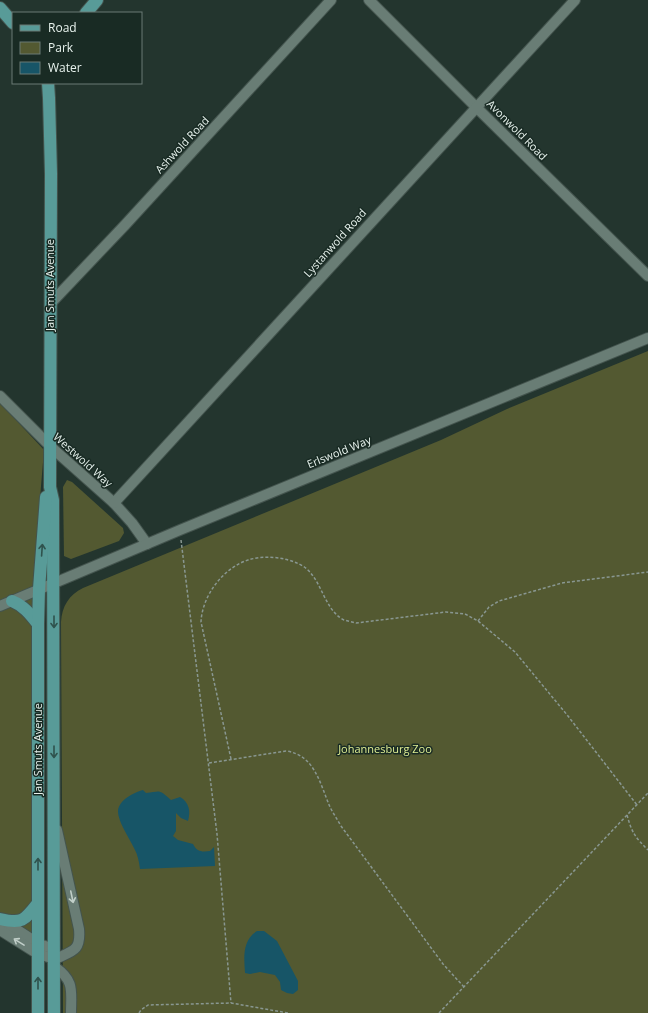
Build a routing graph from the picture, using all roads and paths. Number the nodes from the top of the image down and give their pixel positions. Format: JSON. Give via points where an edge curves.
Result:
{"nodes":[{"id":1,"x":97,"y":0,"type":"edge"},
{"id":2,"x":331,"y":0,"type":"edge"},
{"id":3,"x":370,"y":0,"type":"edge"},
{"id":4,"x":575,"y":0,"type":"edge"},
{"id":5,"x":0,"y":8,"type":"edge"},
{"id":6,"x":87,"y":12,"type":"edge"},
{"id":7,"x":12,"y":22,"type":"edge"},
{"id":8,"x":48,"y":84,"type":"edge"},
{"id":9,"x":476,"y":107,"type":"junction"},
{"id":10,"x":648,"y":276,"type":"edge"},
{"id":11,"x":50,"y":304,"type":"junction"},
{"id":12,"x":648,"y":338,"type":"edge"},
{"id":13,"x":0,"y":396,"type":"edge"},
{"id":14,"x":51,"y":447,"type":"junction"},
{"id":15,"x":50,"y":487,"type":"junction"},
{"id":16,"x":114,"y":503,"type":"junction"},
{"id":17,"x":180,"y":530,"type":"junction"},
{"id":18,"x":147,"y":544,"type":"junction"},
{"id":19,"x":648,"y":572,"type":"edge"},
{"id":20,"x":54,"y":583,"type":"junction"},
{"id":21,"x":39,"y":589,"type":"junction"},
{"id":22,"x":12,"y":600,"type":"junction"},
{"id":23,"x":0,"y":606,"type":"edge"},
{"id":24,"x":478,"y":621,"type":"junction"},
{"id":25,"x":38,"y":624,"type":"junction"},
{"id":26,"x":231,"y":759,"type":"junction"},
{"id":27,"x":209,"y":763,"type":"junction"},
{"id":28,"x":648,"y":793,"type":"edge"},
{"id":29,"x":637,"y":805,"type":"junction"},
{"id":30,"x":627,"y":815,"type":"junction"},
{"id":31,"x":54,"y":818,"type":"junction"},
{"id":32,"x":648,"y":850,"type":"edge"},
{"id":33,"x":38,"y":903,"type":"junction"},
{"id":34,"x":0,"y":919,"type":"edge"},
{"id":35,"x":0,"y":930,"type":"edge"},
{"id":36,"x":38,"y":949,"type":"junction"},
{"id":37,"x":55,"y":958,"type":"junction"},
{"id":38,"x":464,"y":987,"type":"junction"},
{"id":39,"x":230,"y":1003,"type":"junction"},
{"id":40,"x":38,"y":1013,"type":"edge"},
{"id":41,"x":54,"y":1013,"type":"edge"},
{"id":42,"x":71,"y":1013,"type":"edge"},
{"id":43,"x":139,"y":1013,"type":"edge"},
{"id":44,"x":288,"y":1013,"type":"edge"},
{"id":45,"x":439,"y":1013,"type":"edge"}],
"edges":[{"from":1,"to":6,"type":"main road"},
{"from":2,"to":11,"type":"street","name":"Ashwold Road"},
{"from":3,"to":9,"type":"street","name":"Avonwold Road"},
{"from":4,"to":9,"type":"street","name":"Lystanwold Road"},
{"from":5,"to":7,"type":"main road"},
{"from":8,"to":11,"type":"main road","name":"Jan Smuts Avenue","via":[[51,174]]},
{"from":9,"to":10,"type":"street","name":"Avonwold Road"},
{"from":9,"to":16,"type":"street","name":"Lystanwold Road"},
{"from":11,"to":14,"type":"main road","name":"Jan Smuts Avenue"},
{"from":12,"to":17,"type":"street","name":"Erlswold Way"},
{"from":13,"to":14,"type":"street","name":"Westwold Way"},
{"from":14,"to":15,"type":"main road","name":"Jan Smuts Avenue"},
{"from":14,"to":16,"type":"street","name":"Westwold Way"},
{"from":15,"to":20,"type":"main road","name":"Jan Smuts Avenue","via":[[53,500]]},
{"from":21,"to":15,"type":"main road","name":"Jan Smuts Avenue","one_way":true,"via":[[46,498]]},
{"from":16,"to":18,"type":"street","name":"Westwold Way"},
{"from":17,"to":18,"type":"street","name":"Erlswold Way"},
{"from":17,"to":27,"type":"path"},
{"from":18,"to":20,"type":"street","name":"Erlswold Way"},
{"from":19,"to":24,"type":"path","via":[[562,583],[499,601],[489,607]]},
{"from":20,"to":21,"type":"street","name":"Erlswold Way"},
{"from":20,"to":31,"type":"main road","name":"Jan Smuts Avenue","one_way":true},
{"from":21,"to":22,"type":"street","name":"Erlswold Way"},
{"from":21,"to":25,"type":"main road","name":"Jan Smuts Avenue"},
{"from":22,"to":23,"type":"street","name":"Erlswold Way"},
{"from":22,"to":25,"type":"main road","via":[[27,610]]},
{"from":24,"to":26,"type":"path","via":[[465,614],[446,612],[356,623],[344,619],[332,609],[310,571],[300,564],[260,557],[232,568],[207,598],[201,622]]},
{"from":24,"to":29,"type":"path","via":[[515,652]]},
{"from":33,"to":25,"type":"main road","name":"Jan Smuts Avenue","one_way":true},
{"from":26,"to":27,"type":"path"},
{"from":26,"to":38,"type":"path","via":[[286,751],[294,752],[314,768],[341,826],[443,964]]},
{"from":27,"to":39,"type":"path"},
{"from":28,"to":29,"type":"path"},
{"from":29,"to":30,"type":"path"},
{"from":30,"to":32,"type":"path","via":[[632,831]]},
{"from":30,"to":38,"type":"path"},
{"from":31,"to":37,"type":"main road","name":"Jan Smuts Avenue"},
{"from":31,"to":37,"type":"street","one_way":true,"via":[[80,939],[74,949]]},
{"from":33,"to":34,"type":"main road","via":[[22,920],[14,922]]},
{"from":33,"to":36,"type":"main road","name":"Jan Smuts Avenue"},
{"from":34,"to":36,"type":"street"},
{"from":36,"to":35,"type":"street","one_way":true},
{"from":36,"to":37,"type":"street"},
{"from":40,"to":36,"type":"main road","name":"Jan Smuts Avenue","one_way":true},
{"from":37,"to":41,"type":"main road","name":"Jan Smuts Avenue"},
{"from":37,"to":42,"type":"street","via":[[69,980]]},
{"from":38,"to":45,"type":"path"},
{"from":39,"to":43,"type":"path","via":[[148,1005]]},
{"from":39,"to":44,"type":"path"}]}
